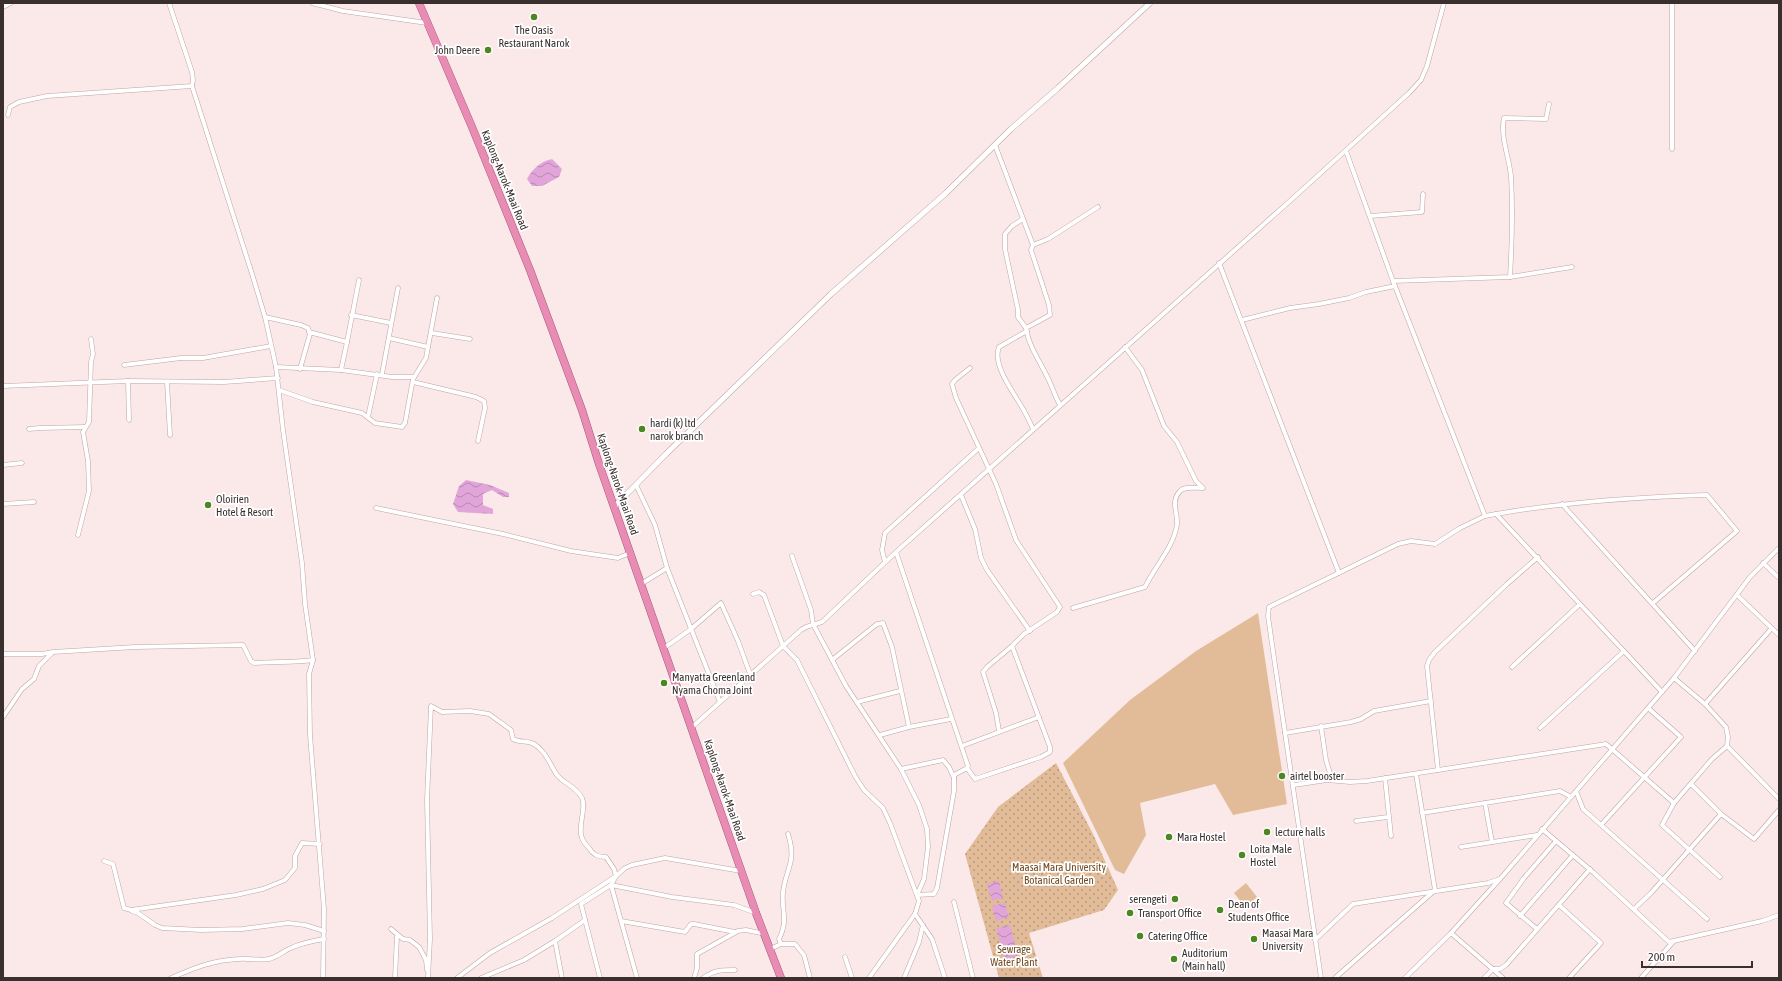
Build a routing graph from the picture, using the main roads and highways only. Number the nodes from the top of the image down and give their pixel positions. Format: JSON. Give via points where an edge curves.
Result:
{"nodes":[{"id":1,"x":419,"y":3,"type":"edge"},
{"id":2,"x":781,"y":978,"type":"edge"}],
"edges":[{"from":1,"to":2,"type":"highway","name":"Kaplong-Narok-Maai Road","via":[[530,270],[582,410],[691,728]]}]}
